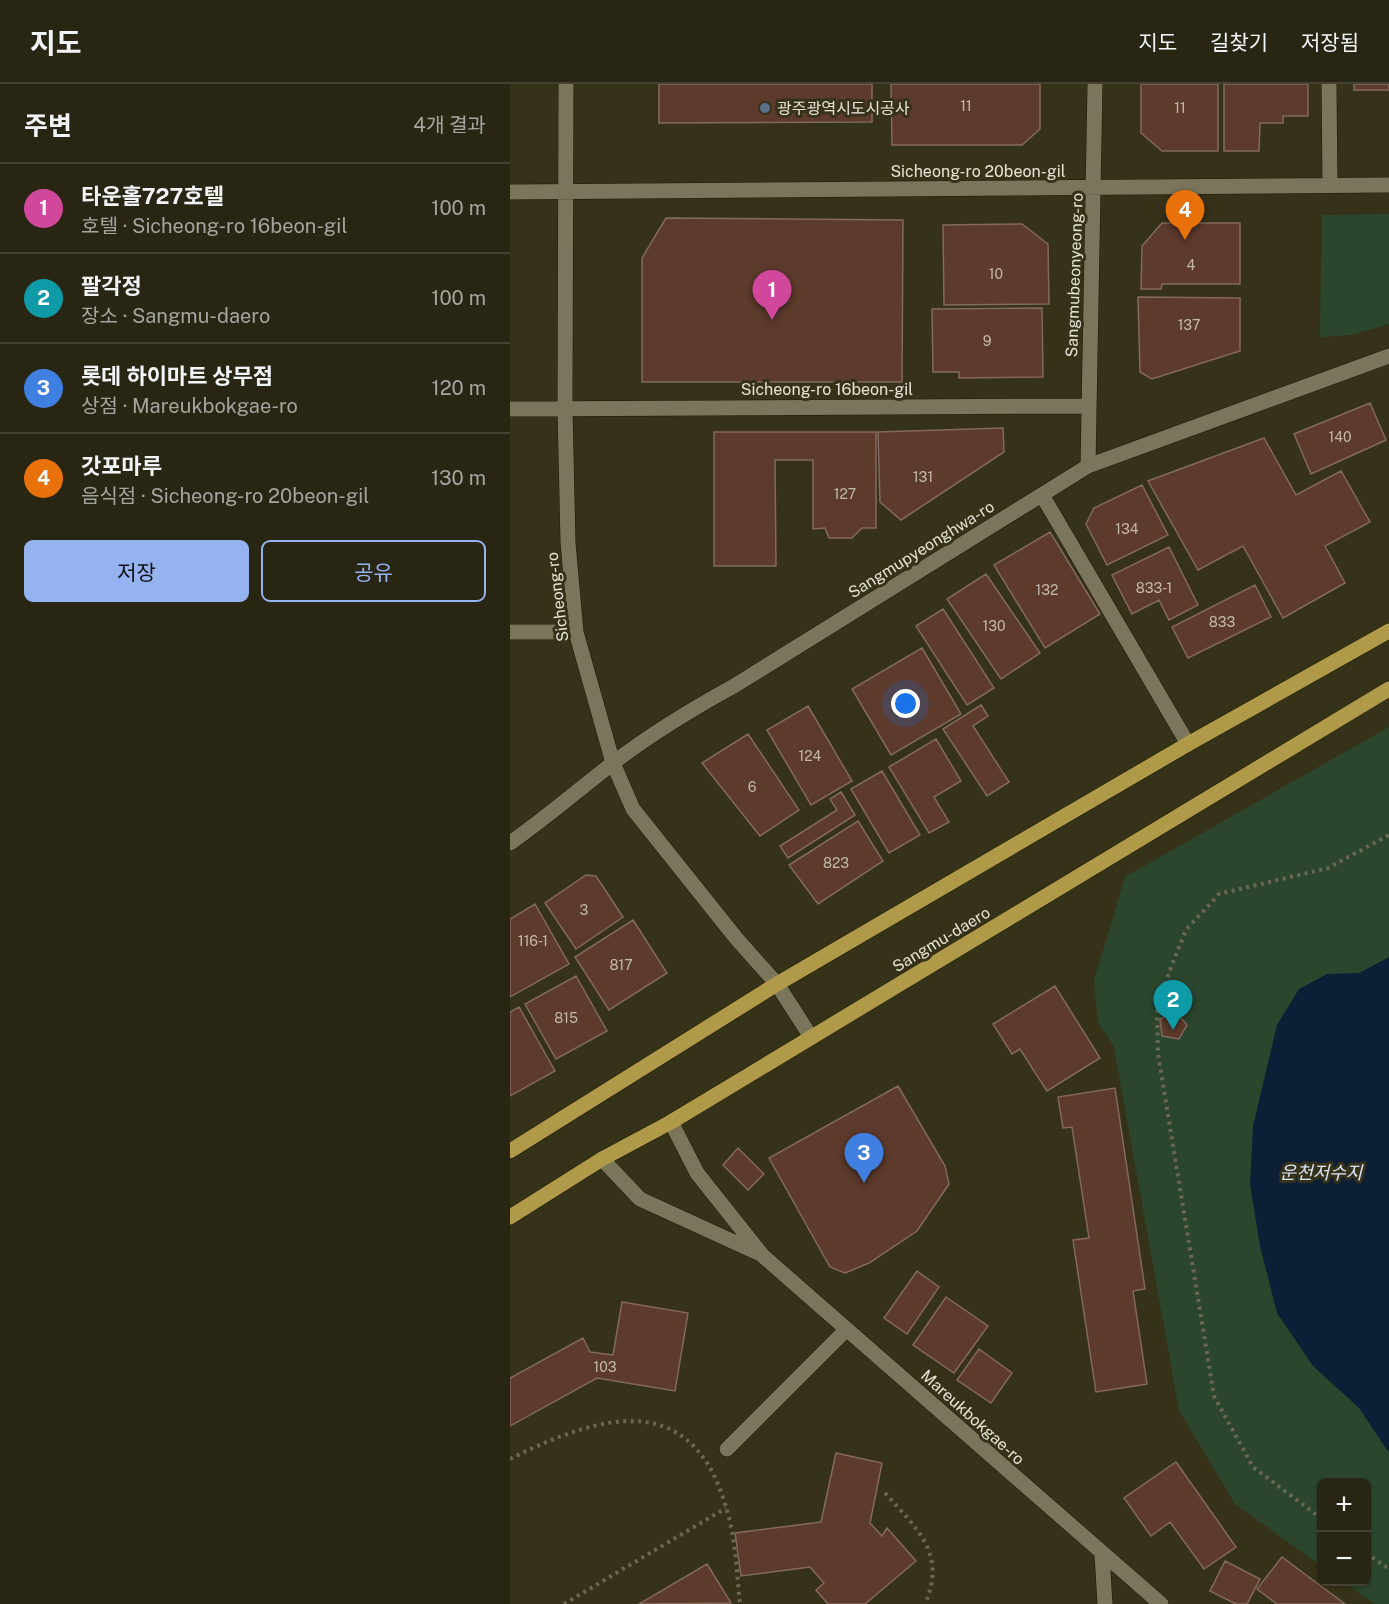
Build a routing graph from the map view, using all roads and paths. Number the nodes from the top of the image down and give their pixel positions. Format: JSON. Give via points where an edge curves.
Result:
{"nodes":[{"id":1,"x":566,"y":84,"type":"edge"},
{"id":2,"x":1095,"y":84,"type":"edge"},
{"id":3,"x":1329,"y":84,"type":"edge"},
{"id":4,"x":1330,"y":185,"type":"junction"},
{"id":5,"x":1389,"y":185,"type":"edge"},
{"id":6,"x":1095,"y":189,"type":"junction"},
{"id":7,"x":510,"y":192,"type":"edge"},
{"id":8,"x":567,"y":192,"type":"junction"},
{"id":9,"x":1389,"y":356,"type":"edge"},
{"id":10,"x":1088,"y":406,"type":"junction"},
{"id":11,"x":510,"y":409,"type":"edge"},
{"id":12,"x":565,"y":409,"type":"junction"},
{"id":13,"x":1088,"y":466,"type":"junction"},
{"id":14,"x":1042,"y":495,"type":"junction"},
{"id":15,"x":1389,"y":631,"type":"edge"},
{"id":16,"x":510,"y":632,"type":"edge"},
{"id":17,"x":576,"y":632,"type":"junction"},
{"id":18,"x":1389,"y":689,"type":"edge"},
{"id":19,"x":1188,"y":744,"type":"junction"},
{"id":20,"x":613,"y":763,"type":"junction"},
{"id":21,"x":1389,"y":835,"type":"edge"},
{"id":22,"x":510,"y":843,"type":"edge"},
{"id":23,"x":777,"y":984,"type":"junction"},
{"id":24,"x":811,"y":1037,"type":"junction"},
{"id":25,"x":670,"y":1122,"type":"junction"},
{"id":26,"x":510,"y":1151,"type":"edge"},
{"id":27,"x":602,"y":1159,"type":"junction"},
{"id":28,"x":510,"y":1218,"type":"edge"},
{"id":29,"x":763,"y":1256,"type":"junction"},
{"id":30,"x":846,"y":1330,"type":"junction"},
{"id":31,"x":727,"y":1449,"type":"dead end"},
{"id":32,"x":510,"y":1459,"type":"edge"},
{"id":33,"x":885,"y":1493,"type":"dead end"},
{"id":34,"x":726,"y":1508,"type":"junction"},
{"id":35,"x":1317,"y":1515,"type":"edge"},
{"id":36,"x":1102,"y":1555,"type":"junction"},
{"id":37,"x":1371,"y":1556,"type":"edge"},
{"id":38,"x":1389,"y":1569,"type":"edge"},
{"id":39,"x":564,"y":1604,"type":"edge"},
{"id":40,"x":740,"y":1604,"type":"edge"},
{"id":41,"x":925,"y":1604,"type":"edge"},
{"id":42,"x":1105,"y":1604,"type":"edge"},
{"id":43,"x":1161,"y":1604,"type":"edge"}],
"edges":[{"from":1,"to":8,"type":"street","name":"Sicheong-ro"},
{"from":2,"to":6,"type":"street","name":"Sangmubeonyeong-ro"},
{"from":3,"to":4,"type":"street"},
{"from":4,"to":5,"type":"street","name":"Sicheong-ro 20beon-gil"},
{"from":4,"to":6,"type":"street","name":"Sicheong-ro 20beon-gil"},
{"from":6,"to":8,"type":"street","name":"Sicheong-ro 20beon-gil"},
{"from":6,"to":10,"type":"street","name":"Sangmubeonyeong-ro"},
{"from":7,"to":8,"type":"street","name":"Sicheong-ro 20beon-gil"},
{"from":8,"to":12,"type":"street","name":"Sicheong-ro"},
{"from":9,"to":13,"type":"street","name":"Sangmupyeonghwa-ro"},
{"from":10,"to":12,"type":"street","name":"Sicheong-ro 16beon-gil"},
{"from":10,"to":13,"type":"street","name":"Sangmubeonyeong-ro"},
{"from":11,"to":12,"type":"street","name":"Sicheong-ro 16beon-gil"},
{"from":12,"to":17,"type":"street","name":"Sicheong-ro","via":[[568,543]]},
{"from":13,"to":14,"type":"street","name":"Sangmupyeonghwa-ro"},
{"from":14,"to":19,"type":"street"},
{"from":14,"to":20,"type":"street","name":"Sangmupyeonghwa-ro","via":[[677,718]]},
{"from":15,"to":19,"type":"main road"},
{"from":16,"to":17,"type":"street"},
{"from":17,"to":20,"type":"street","name":"Sicheong-ro"},
{"from":18,"to":24,"type":"main road","name":"Sangmu-daero"},
{"from":19,"to":23,"type":"main road"},
{"from":20,"to":22,"type":"street","name":"Sangmupyeonghwa-ro"},
{"from":20,"to":23,"type":"street","name":"Sicheong-ro","via":[[633,808]]},
{"from":21,"to":35,"type":"path","via":[[1328,868],[1219,894],[1186,930],[1157,1009],[1158,1054],[1214,1396],[1252,1467]]},
{"from":23,"to":24,"type":"street","name":"Sicheong-ro"},
{"from":23,"to":26,"type":"main road"},
{"from":24,"to":25,"type":"main road","name":"Sangmu-daero"},
{"from":25,"to":27,"type":"main road","name":"Sangmu-daero"},
{"from":25,"to":29,"type":"street","name":"Mareukbokgae-ro","via":[[697,1173]]},
{"from":27,"to":28,"type":"main road","name":"Sangmu-daero"},
{"from":27,"to":29,"type":"street","name":"Mareukbokgae-ro","via":[[640,1199]]},
{"from":29,"to":30,"type":"street","name":"Mareukbokgae-ro"},
{"from":30,"to":31,"type":"street"},
{"from":30,"to":36,"type":"street","name":"Mareukbokgae-ro"},
{"from":32,"to":34,"type":"path","via":[[550,1438],[614,1421],[643,1421],[685,1436],[711,1470]]},
{"from":33,"to":41,"type":"path","via":[[923,1536],[931,1554],[932,1587]]},
{"from":34,"to":39,"type":"path"},
{"from":34,"to":40,"type":"path"},
{"from":36,"to":42,"type":"street"},
{"from":36,"to":43,"type":"street","name":"Mareukbokgae-ro"},
{"from":37,"to":38,"type":"path"}]}
